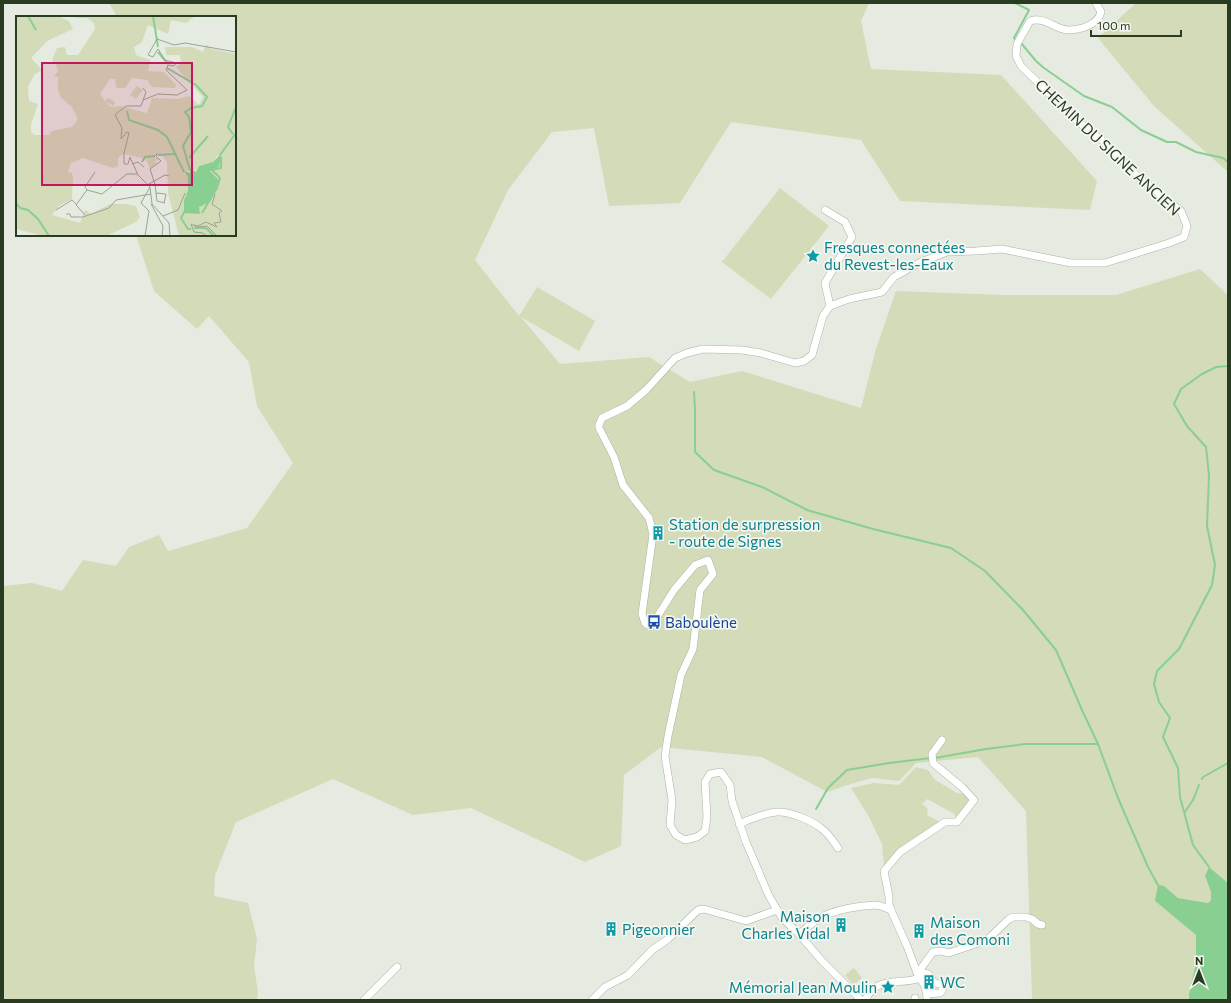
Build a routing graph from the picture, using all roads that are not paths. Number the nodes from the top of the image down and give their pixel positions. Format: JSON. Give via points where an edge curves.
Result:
{"nodes":[{"id":1,"x":1096,"y":3,"type":"edge"},
{"id":2,"x":825,"y":210,"type":"dead end"},
{"id":3,"x":830,"y":306,"type":"junction"},
{"id":4,"x":942,"y":740,"type":"dead end"},
{"id":5,"x":739,"y":824,"type":"junction"},
{"id":6,"x":838,"y":848,"type":"dead end"},
{"id":7,"x":777,"y":910,"type":"junction"},
{"id":8,"x":891,"y":910,"type":"junction"},
{"id":9,"x":1042,"y":925,"type":"dead end"},
{"id":10,"x":799,"y":934,"type":"junction"},
{"id":11,"x":396,"y":967,"type":"dead end"},
{"id":12,"x":919,"y":976,"type":"junction"},
{"id":13,"x":927,"y":997,"type":"edge"},
{"id":14,"x":364,"y":1000,"type":"edge"},
{"id":15,"x":592,"y":1000,"type":"edge"},
{"id":16,"x":860,"y":1000,"type":"edge"},
{"id":17,"x":865,"y":1000,"type":"edge"}],
"edges":[{"from":1,"to":3,"type":"street","name":"CHEMIN DU SIGNE ANCIEN","via":[[1101,15],[1094,24],[1081,28],[1067,30],[1037,19],[1030,21],[1017,44],[1016,56],[1021,66],[1077,121],[1103,141],[1138,177],[1181,211],[1188,226],[1184,237],[1105,263],[1071,263],[1002,249],[947,252],[921,262],[894,277],[882,292]]},
{"from":2,"to":3,"type":"street","via":[[845,222],[852,237],[825,283]]},
{"from":3,"to":5,"type":"street","via":[[823,316],[812,355],[804,361],[795,364],[742,350],[703,349],[687,353],[675,358],[646,390],[627,406],[602,418],[599,425],[614,457],[623,485],[649,518],[653,534],[642,614],[645,622],[648,625],[654,622],[674,590],[695,565],[708,560],[712,574],[700,590],[693,649],[681,675],[668,736],[665,756],[672,800],[670,826],[676,835],[685,840],[697,837],[705,831],[705,782],[710,774],[721,772],[730,785]]},
{"from":4,"to":8,"type":"street","via":[[932,754],[933,762],[974,800],[957,822],[945,822],[900,852],[884,871]]},
{"from":5,"to":6,"type":"street","via":[[766,814],[785,812],[822,828]]},
{"from":5,"to":7,"type":"street","via":[[768,896]]},
{"from":7,"to":10,"type":"street"},
{"from":7,"to":15,"type":"street","via":[[746,921],[704,909],[698,910],[628,975],[605,987]]},
{"from":8,"to":10,"type":"street","via":[[876,905],[840,910],[822,917]]},
{"from":8,"to":12,"type":"street"},
{"from":9,"to":12,"type":"street","via":[[1032,918],[1009,919],[988,940],[949,953],[933,952]]},
{"from":10,"to":16,"type":"street"},
{"from":11,"to":14,"type":"street"},
{"from":12,"to":13,"type":"street"},
{"from":12,"to":13,"type":"street","via":[[923,973],[928,974],[933,982],[942,985],[940,993]]},
{"from":12,"to":17,"type":"street","via":[[909,982],[877,986]]}]}
